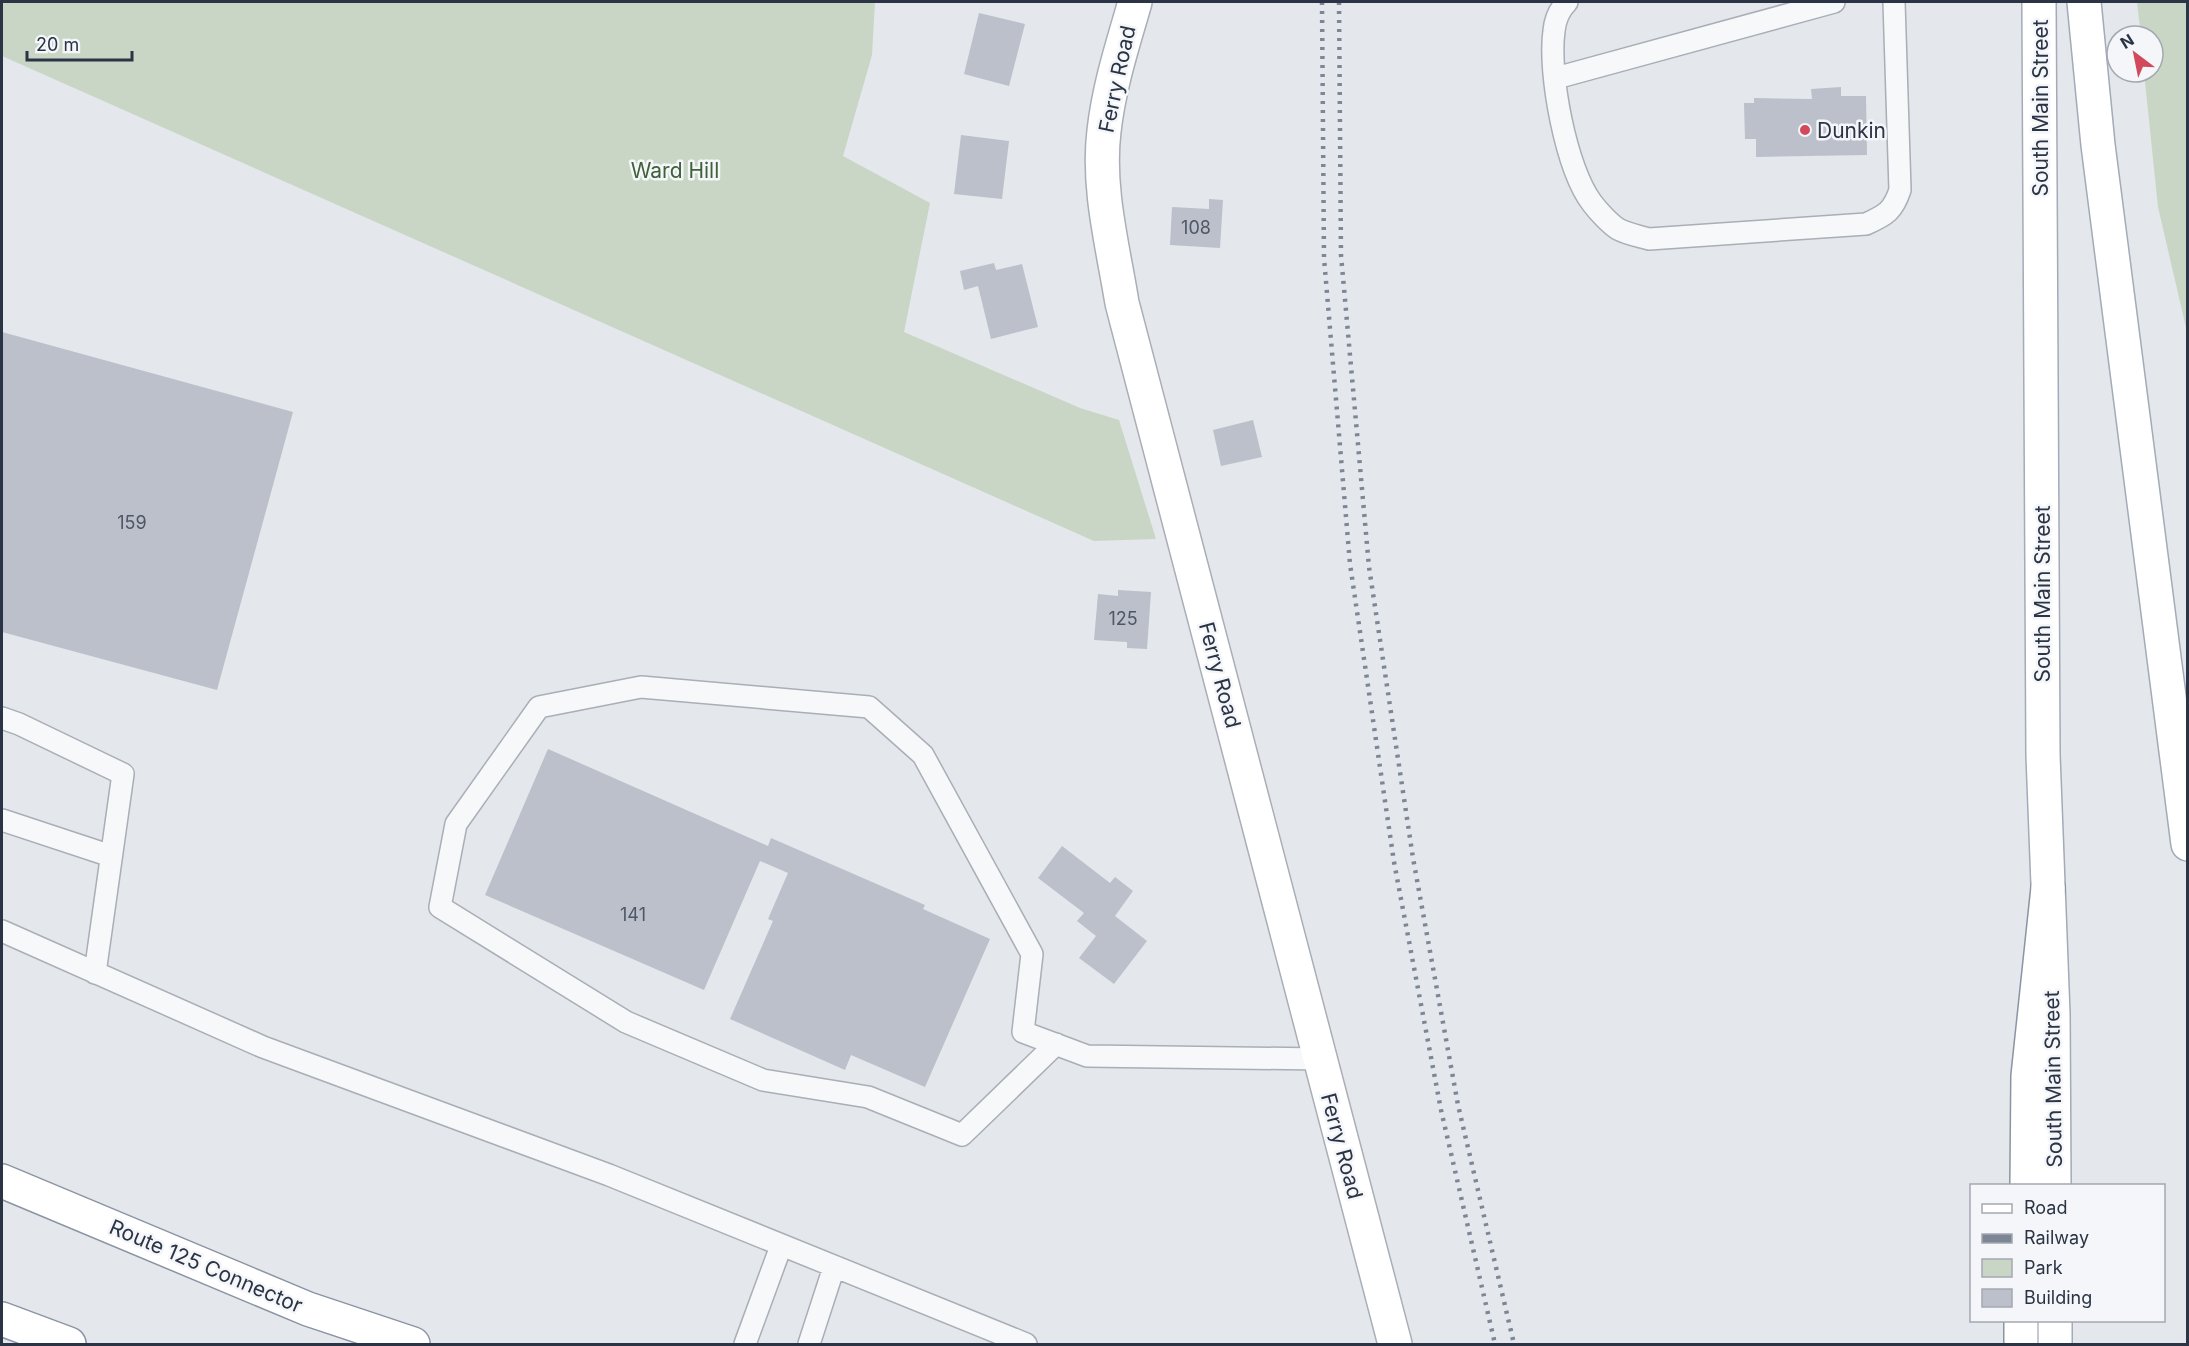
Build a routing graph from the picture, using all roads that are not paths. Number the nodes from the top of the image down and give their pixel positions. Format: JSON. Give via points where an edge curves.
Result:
{"nodes":[{"id":1,"x":1134,"y":2,"type":"edge"},
{"id":2,"x":1567,"y":2,"type":"edge"},
{"id":3,"x":1834,"y":2,"type":"edge"},
{"id":4,"x":1894,"y":2,"type":"edge"},
{"id":5,"x":2039,"y":2,"type":"edge"},
{"id":6,"x":2084,"y":2,"type":"edge"},
{"id":7,"x":1556,"y":78,"type":"junction"},
{"id":8,"x":2,"y":718,"type":"edge"},
{"id":9,"x":2,"y":820,"type":"edge"},
{"id":10,"x":2187,"y":844,"type":"edge"},
{"id":11,"x":111,"y":856,"type":"junction"},
{"id":12,"x":2048,"y":888,"type":"junction"},
{"id":13,"x":2,"y":931,"type":"edge"},
{"id":14,"x":96,"y":973,"type":"junction"},
{"id":15,"x":1056,"y":1044,"type":"junction"},
{"id":16,"x":1320,"y":1059,"type":"junction"},
{"id":17,"x":2,"y":1181,"type":"edge"},
{"id":18,"x":2027,"y":1184,"type":"edge"},
{"id":19,"x":2054,"y":1184,"type":"edge"},
{"id":20,"x":781,"y":1245,"type":"junction"},
{"id":21,"x":834,"y":1267,"type":"junction"},
{"id":22,"x":2,"y":1319,"type":"edge"},
{"id":23,"x":2021,"y":1322,"type":"edge"},
{"id":24,"x":2055,"y":1322,"type":"edge"},
{"id":25,"x":69,"y":1344,"type":"edge"},
{"id":26,"x":413,"y":1344,"type":"edge"},
{"id":27,"x":745,"y":1344,"type":"edge"},
{"id":28,"x":809,"y":1344,"type":"edge"},
{"id":29,"x":1026,"y":1344,"type":"edge"},
{"id":30,"x":1395,"y":1344,"type":"edge"},
{"id":31,"x":2021,"y":1344,"type":"edge"},
{"id":32,"x":2055,"y":1344,"type":"edge"}],
"edges":[{"from":1,"to":16,"type":"main road","name":"Ferry Road","via":[[1113,76],[1104,132],[1104,197],[1120,291]]},
{"from":2,"to":7,"type":"lane","via":[[1554,28],[1552,56]]},
{"from":3,"to":7,"type":"lane"},
{"from":4,"to":7,"type":"lane","via":[[1900,190],[1895,205],[1866,224],[1649,239],[1617,229],[1592,203],[1575,172],[1564,135]]},
{"from":5,"to":12,"type":"main road","name":"South Main Street","via":[[2043,755]]},
{"from":6,"to":10,"type":"main road","via":[[2098,145]]},
{"from":8,"to":11,"type":"lane","via":[[123,774]]},
{"from":9,"to":11,"type":"lane"},
{"from":11,"to":14,"type":"lane"},
{"from":12,"to":18,"type":"main road","via":[[2028,1076]]},
{"from":12,"to":19,"type":"main road","name":"South Main Street"},
{"from":13,"to":14,"type":"lane"},
{"from":14,"to":20,"type":"lane","via":[[264,1047],[609,1175]]},
{"from":15,"to":15,"type":"lane","via":[[1023,1032],[1032,954],[923,755],[869,707],[641,687],[539,707],[456,824],[440,907],[626,1022],[763,1080],[868,1097],[962,1135]]},
{"from":15,"to":16,"type":"lane","via":[[1087,1056]]},
{"from":16,"to":30,"type":"main road","name":"Ferry Road"},
{"from":17,"to":26,"type":"main road","name":"Route 125 Connector","via":[[308,1308]]},
{"from":20,"to":21,"type":"lane"},
{"from":20,"to":27,"type":"lane"},
{"from":21,"to":28,"type":"lane"},
{"from":21,"to":29,"type":"lane"},
{"from":22,"to":25,"type":"main road"},
{"from":23,"to":31,"type":"main road"},
{"from":24,"to":32,"type":"main road"}]}
